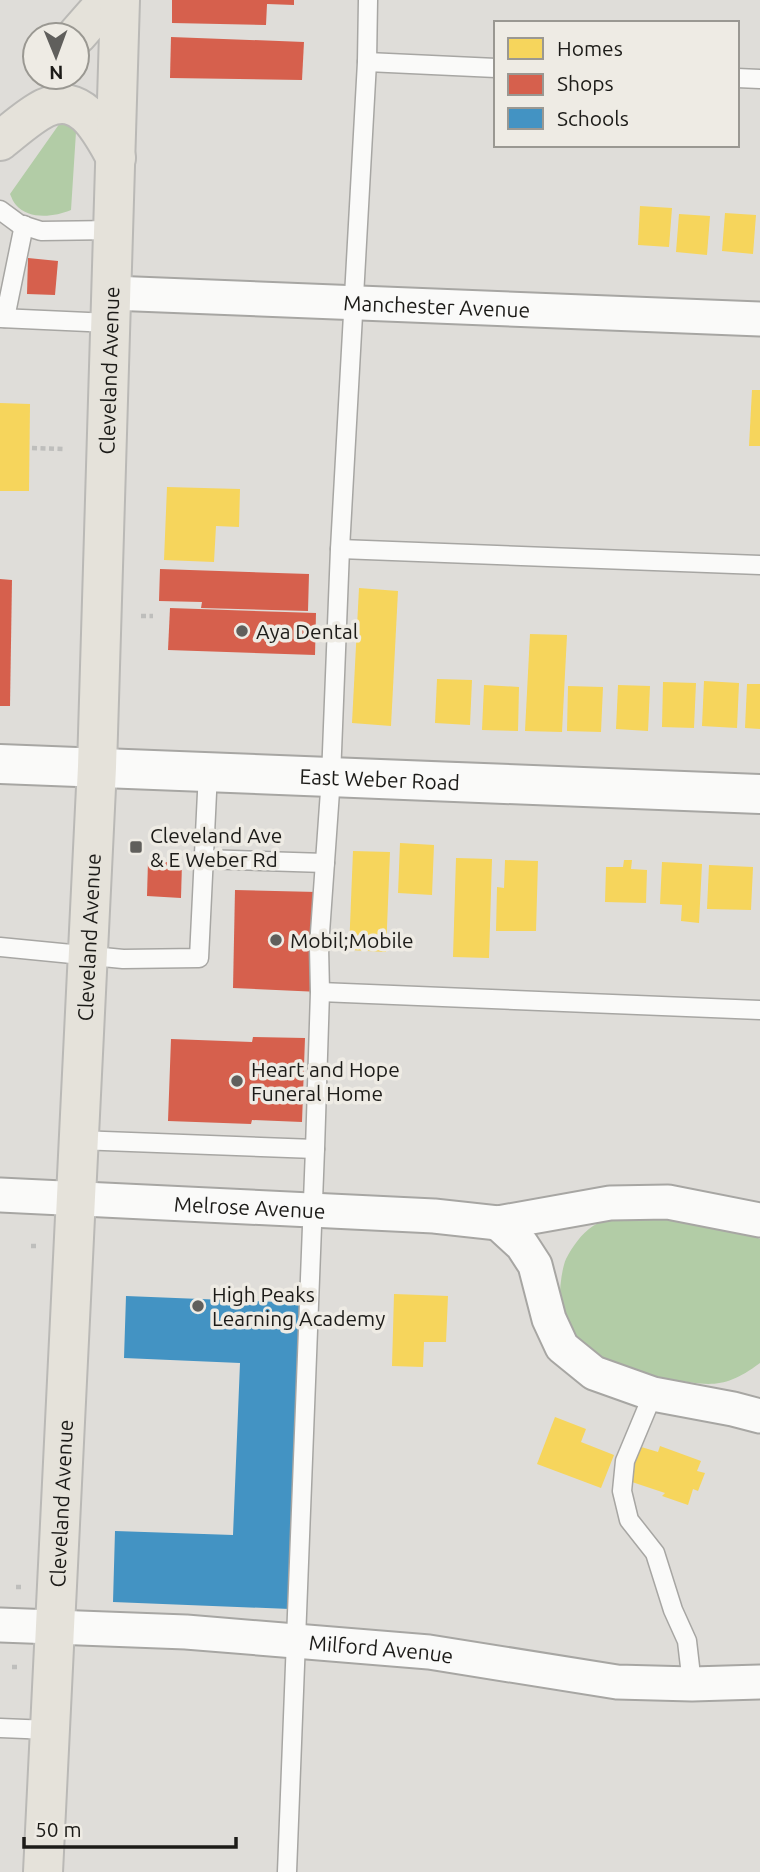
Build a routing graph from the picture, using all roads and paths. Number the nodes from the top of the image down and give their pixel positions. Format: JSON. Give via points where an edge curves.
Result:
{"nodes":[{"id":1,"x":111,"y":0,"type":"edge"},
{"id":2,"x":120,"y":0,"type":"edge"},
{"id":3,"x":368,"y":0,"type":"edge"},
{"id":4,"x":89,"y":21,"type":"edge"},
{"id":5,"x":367,"y":62,"type":"junction"},
{"id":6,"x":494,"y":68,"type":"edge"},
{"id":7,"x":739,"y":78,"type":"edge"},
{"id":8,"x":760,"y":79,"type":"edge"},
{"id":9,"x":36,"y":91,"type":"edge"},
{"id":10,"x":0,"y":141,"type":"edge"},
{"id":11,"x":116,"y":158,"type":"junction"},
{"id":12,"x":0,"y":209,"type":"edge"},
{"id":13,"x":24,"y":225,"type":"junction"},
{"id":14,"x":114,"y":230,"type":"junction"},
{"id":15,"x":352,"y":304,"type":"junction"},
{"id":16,"x":111,"y":308,"type":"junction"},
{"id":17,"x":3,"y":318,"type":"edge"},
{"id":18,"x":760,"y":319,"type":"edge"},
{"id":19,"x":32,"y":448,"type":"dead end"},
{"id":20,"x":64,"y":449,"type":"dead end"},
{"id":21,"x":340,"y":549,"type":"junction"},
{"id":22,"x":760,"y":565,"type":"edge"},
{"id":23,"x":141,"y":616,"type":"dead end"},
{"id":24,"x":153,"y":616,"type":"dead end"},
{"id":25,"x":0,"y":764,"type":"edge"},
{"id":26,"x":97,"y":767,"type":"junction"},
{"id":27,"x":208,"y":772,"type":"junction"},
{"id":28,"x":331,"y":777,"type":"junction"},
{"id":29,"x":760,"y":794,"type":"edge"},
{"id":30,"x":203,"y":859,"type":"junction"},
{"id":31,"x":325,"y":863,"type":"junction"},
{"id":32,"x":0,"y":947,"type":"edge"},
{"id":33,"x":88,"y":955,"type":"junction"},
{"id":34,"x":320,"y":992,"type":"junction"},
{"id":35,"x":760,"y":1010,"type":"edge"},
{"id":36,"x":78,"y":1140,"type":"junction"},
{"id":37,"x":315,"y":1149,"type":"junction"},
{"id":38,"x":0,"y":1195,"type":"edge"},
{"id":39,"x":75,"y":1198,"type":"junction"},
{"id":40,"x":312,"y":1210,"type":"junction"},
{"id":41,"x":760,"y":1220,"type":"edge"},
{"id":42,"x":498,"y":1223,"type":"junction"},
{"id":43,"x":31,"y":1246,"type":"dead end"},
{"id":44,"x":39,"y":1246,"type":"dead end"},
{"id":45,"x":653,"y":1394,"type":"junction"},
{"id":46,"x":760,"y":1416,"type":"edge"},
{"id":47,"x":16,"y":1587,"type":"dead end"},
{"id":48,"x":23,"y":1587,"type":"dead end"},
{"id":49,"x":0,"y":1625,"type":"edge"},
{"id":50,"x":55,"y":1627,"type":"junction"},
{"id":51,"x":296,"y":1640,"type":"junction"},
{"id":52,"x":12,"y":1667,"type":"dead end"},
{"id":53,"x":19,"y":1667,"type":"dead end"},
{"id":54,"x":760,"y":1682,"type":"edge"},
{"id":55,"x":692,"y":1684,"type":"junction"},
{"id":56,"x":0,"y":1728,"type":"edge"},
{"id":57,"x":50,"y":1730,"type":"junction"},
{"id":58,"x":43,"y":1872,"type":"edge"},
{"id":59,"x":287,"y":1872,"type":"edge"}],
"edges":[{"from":1,"to":4,"type":"main road"},
{"from":2,"to":11,"type":"main road","name":"Cleveland Avenue"},
{"from":3,"to":5,"type":"lane"},
{"from":5,"to":6,"type":"lane"},
{"from":5,"to":15,"type":"lane"},
{"from":7,"to":8,"type":"lane"},
{"from":9,"to":10,"type":"main road"},
{"from":10,"to":11,"type":"main road","via":[[45,108],[66,103],[83,110]]},
{"from":11,"to":14,"type":"main road","name":"Cleveland Avenue"},
{"from":12,"to":13,"type":"lane"},
{"from":13,"to":14,"type":"lane","via":[[41,231]]},
{"from":13,"to":17,"type":"lane"},
{"from":14,"to":16,"type":"main road","name":"Cleveland Avenue"},
{"from":15,"to":16,"type":"street","name":"Manchester Avenue"},
{"from":15,"to":18,"type":"street","name":"Manchester Avenue"},
{"from":15,"to":21,"type":"lane"},
{"from":16,"to":17,"type":"lane"},
{"from":16,"to":26,"type":"main road","name":"Cleveland Avenue"},
{"from":19,"to":20,"type":"path"},
{"from":21,"to":22,"type":"lane"},
{"from":21,"to":28,"type":"lane"},
{"from":23,"to":24,"type":"path"},
{"from":25,"to":26,"type":"street","name":"East Weber Road"},
{"from":26,"to":27,"type":"street","name":"East Weber Road"},
{"from":26,"to":33,"type":"main road","name":"Cleveland Avenue"},
{"from":27,"to":28,"type":"street","name":"East Weber Road"},
{"from":27,"to":30,"type":"lane"},
{"from":28,"to":29,"type":"street","name":"East Weber Road"},
{"from":28,"to":31,"type":"lane"},
{"from":30,"to":31,"type":"lane"},
{"from":30,"to":33,"type":"lane","via":[[199,958]]},
{"from":31,"to":34,"type":"lane"},
{"from":32,"to":33,"type":"lane"},
{"from":33,"to":36,"type":"main road","name":"Cleveland Avenue"},
{"from":34,"to":35,"type":"lane"},
{"from":34,"to":37,"type":"lane"},
{"from":36,"to":37,"type":"lane"},
{"from":36,"to":39,"type":"main road","name":"Cleveland Avenue"},
{"from":37,"to":40,"type":"lane"},
{"from":38,"to":39,"type":"street","name":"Melrose Avenue"},
{"from":39,"to":40,"type":"street","name":"Melrose Avenue"},
{"from":39,"to":50,"type":"main road","name":"Cleveland Avenue"},
{"from":40,"to":42,"type":"street","name":"Melrose Avenue"},
{"from":40,"to":51,"type":"lane"},
{"from":41,"to":42,"type":"street","name":"Melrose Avenue","via":[[668,1202],[610,1203]]},
{"from":42,"to":45,"type":"street","via":[[535,1265],[549,1320],[562,1347],[594,1373]]},
{"from":43,"to":44,"type":"path"},
{"from":45,"to":46,"type":"street"},
{"from":45,"to":55,"type":"lane","via":[[625,1461],[622,1491],[629,1520],[654,1553],[687,1641]]},
{"from":47,"to":48,"type":"path"},
{"from":49,"to":50,"type":"street","name":"Milford Avenue"},
{"from":50,"to":51,"type":"street","name":"Milford Avenue"},
{"from":50,"to":57,"type":"main road","name":"Cleveland Avenue"},
{"from":51,"to":55,"type":"street","name":"Milford Avenue","via":[[429,1652],[617,1682]]},
{"from":51,"to":59,"type":"lane"},
{"from":52,"to":53,"type":"path"},
{"from":54,"to":55,"type":"street","name":"Milford Avenue"},
{"from":56,"to":57,"type":"lane"},
{"from":57,"to":58,"type":"main road","name":"Cleveland Avenue"}]}
